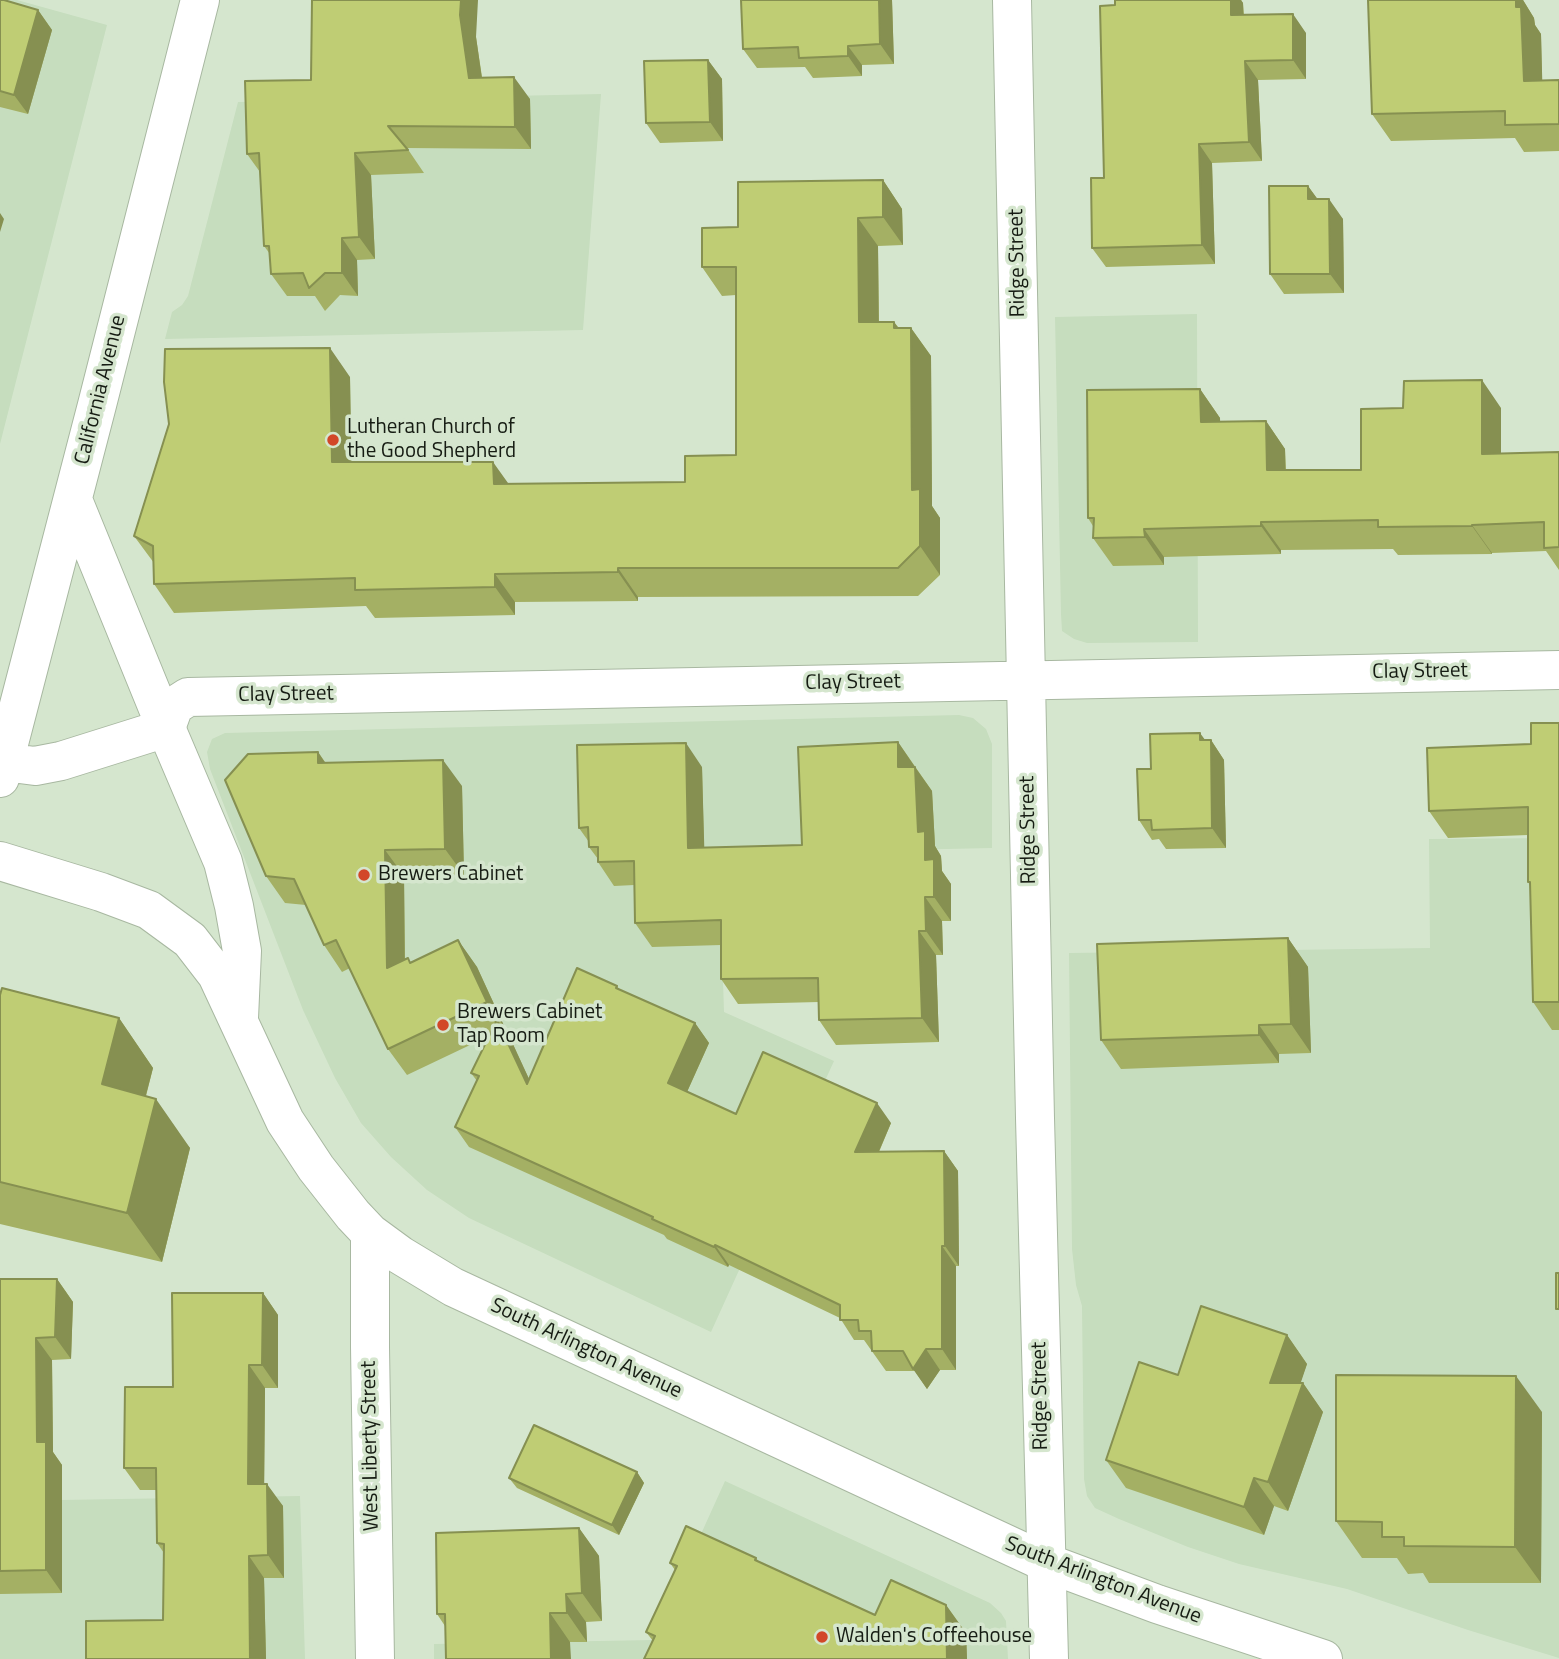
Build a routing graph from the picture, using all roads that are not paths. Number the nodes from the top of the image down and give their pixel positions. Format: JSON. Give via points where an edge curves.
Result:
{"nodes":[{"id":1,"x":200,"y":0,"type":"edge"},
{"id":2,"x":1012,"y":0,"type":"edge"},
{"id":3,"x":73,"y":500,"type":"junction"},
{"id":4,"x":1559,"y":670,"type":"edge"},
{"id":5,"x":1026,"y":680,"type":"junction"},
{"id":6,"x":166,"y":728,"type":"junction"},
{"id":7,"x":2,"y":770,"type":"edge"},
{"id":8,"x":0,"y":861,"type":"edge"},
{"id":9,"x":239,"y":1020,"type":"junction"},
{"id":10,"x":370,"y":1233,"type":"junction"},
{"id":11,"x":1047,"y":1563,"type":"junction"},
{"id":12,"x":374,"y":1659,"type":"edge"},
{"id":13,"x":1049,"y":1659,"type":"edge"},
{"id":14,"x":1323,"y":1659,"type":"edge"}],
"edges":[{"from":1,"to":3,"type":"main road","name":"California Avenue"},
{"from":2,"to":5,"type":"main road","name":"Ridge Street"},
{"from":3,"to":6,"type":"main road"},
{"from":3,"to":7,"type":"main road","name":"California Avenue"},
{"from":4,"to":5,"type":"main road","name":"Clay Street"},
{"from":5,"to":6,"type":"main road","name":"Clay Street","via":[[188,697],[174,706]]},
{"from":5,"to":11,"type":"main road","name":"Ridge Street"},
{"from":6,"to":7,"type":"main road","via":[[61,761]]},
{"from":6,"to":9,"type":"main road","via":[[223,862],[234,906],[242,951]]},
{"from":8,"to":9,"type":"main road","name":"South Arlington Avenue","via":[[149,910],[190,940],[217,975]]},
{"from":9,"to":10,"type":"main road","name":"South Arlington Avenue","via":[[285,1121],[316,1168]]},
{"from":10,"to":11,"type":"main road","name":"South Arlington Avenue","via":[[453,1287]]},
{"from":10,"to":12,"type":"main road","name":"West Liberty Street"},
{"from":11,"to":13,"type":"main road","name":"Ridge Street"},
{"from":11,"to":14,"type":"main road","name":"South Arlington Avenue"}]}
